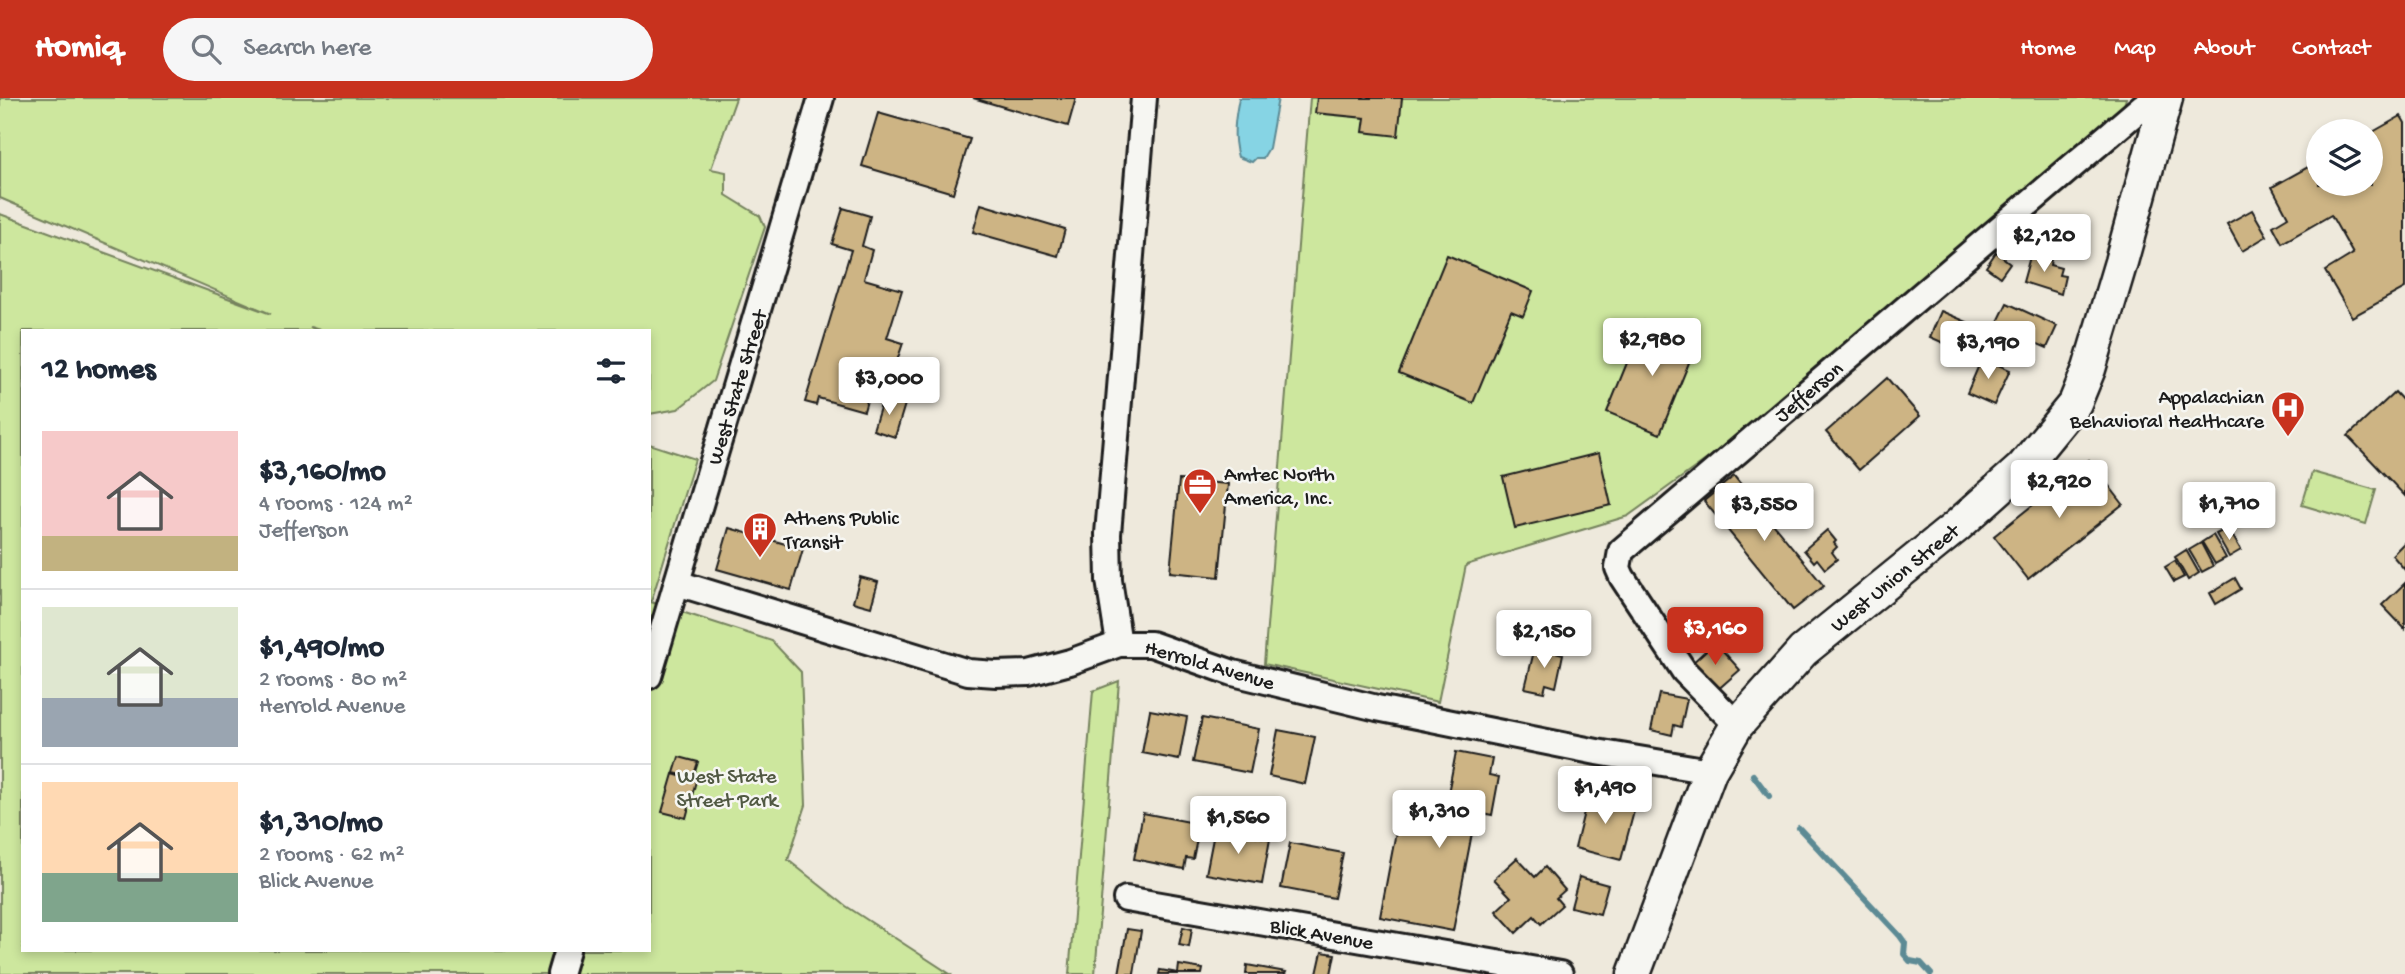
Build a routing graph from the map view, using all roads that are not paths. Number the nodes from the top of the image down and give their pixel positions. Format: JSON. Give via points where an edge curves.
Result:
{"nodes":[{"id":1,"x":821,"y":98,"type":"edge"},
{"id":2,"x":1144,"y":98,"type":"edge"},
{"id":3,"x":2166,"y":100,"type":"edge"},
{"id":4,"x":677,"y":583,"type":"junction"},
{"id":5,"x":1119,"y":644,"type":"junction"},
{"id":6,"x":651,"y":669,"type":"edge"},
{"id":7,"x":1737,"y":725,"type":"junction"},
{"id":8,"x":1710,"y":771,"type":"junction"},
{"id":9,"x":1126,"y":899,"type":"dead end"},
{"id":10,"x":566,"y":952,"type":"edge"},
{"id":11,"x":560,"y":974,"type":"edge"},
{"id":12,"x":1560,"y":974,"type":"edge"},
{"id":13,"x":1634,"y":974,"type":"edge"}],
"edges":[{"from":1,"to":4,"type":"street","name":"West State Street"},
{"from":2,"to":5,"type":"street","via":[[1108,534],[1109,580]]},
{"from":3,"to":7,"type":"main road","name":"West Union Street","via":[[2089,369],[2075,403],[2022,468],[1803,651]]},
{"from":3,"to":7,"type":"street","name":"Jefferson","via":[[2143,106],[1621,551],[1618,568],[1622,577],[1667,648]]},
{"from":4,"to":5,"type":"street","name":"Herrold Avenue","via":[[968,671],[1029,673]]},
{"from":4,"to":6,"type":"street","name":"West State Street"},
{"from":5,"to":8,"type":"street","name":"Herrold Avenue","via":[[1150,644],[1233,673],[1377,708]]},
{"from":7,"to":8,"type":"main road","name":"West Union Street"},
{"from":8,"to":13,"type":"main road","name":"West Union Street"},
{"from":9,"to":12,"type":"street","name":"Blick Avenue"},
{"from":10,"to":11,"type":"street"}]}
